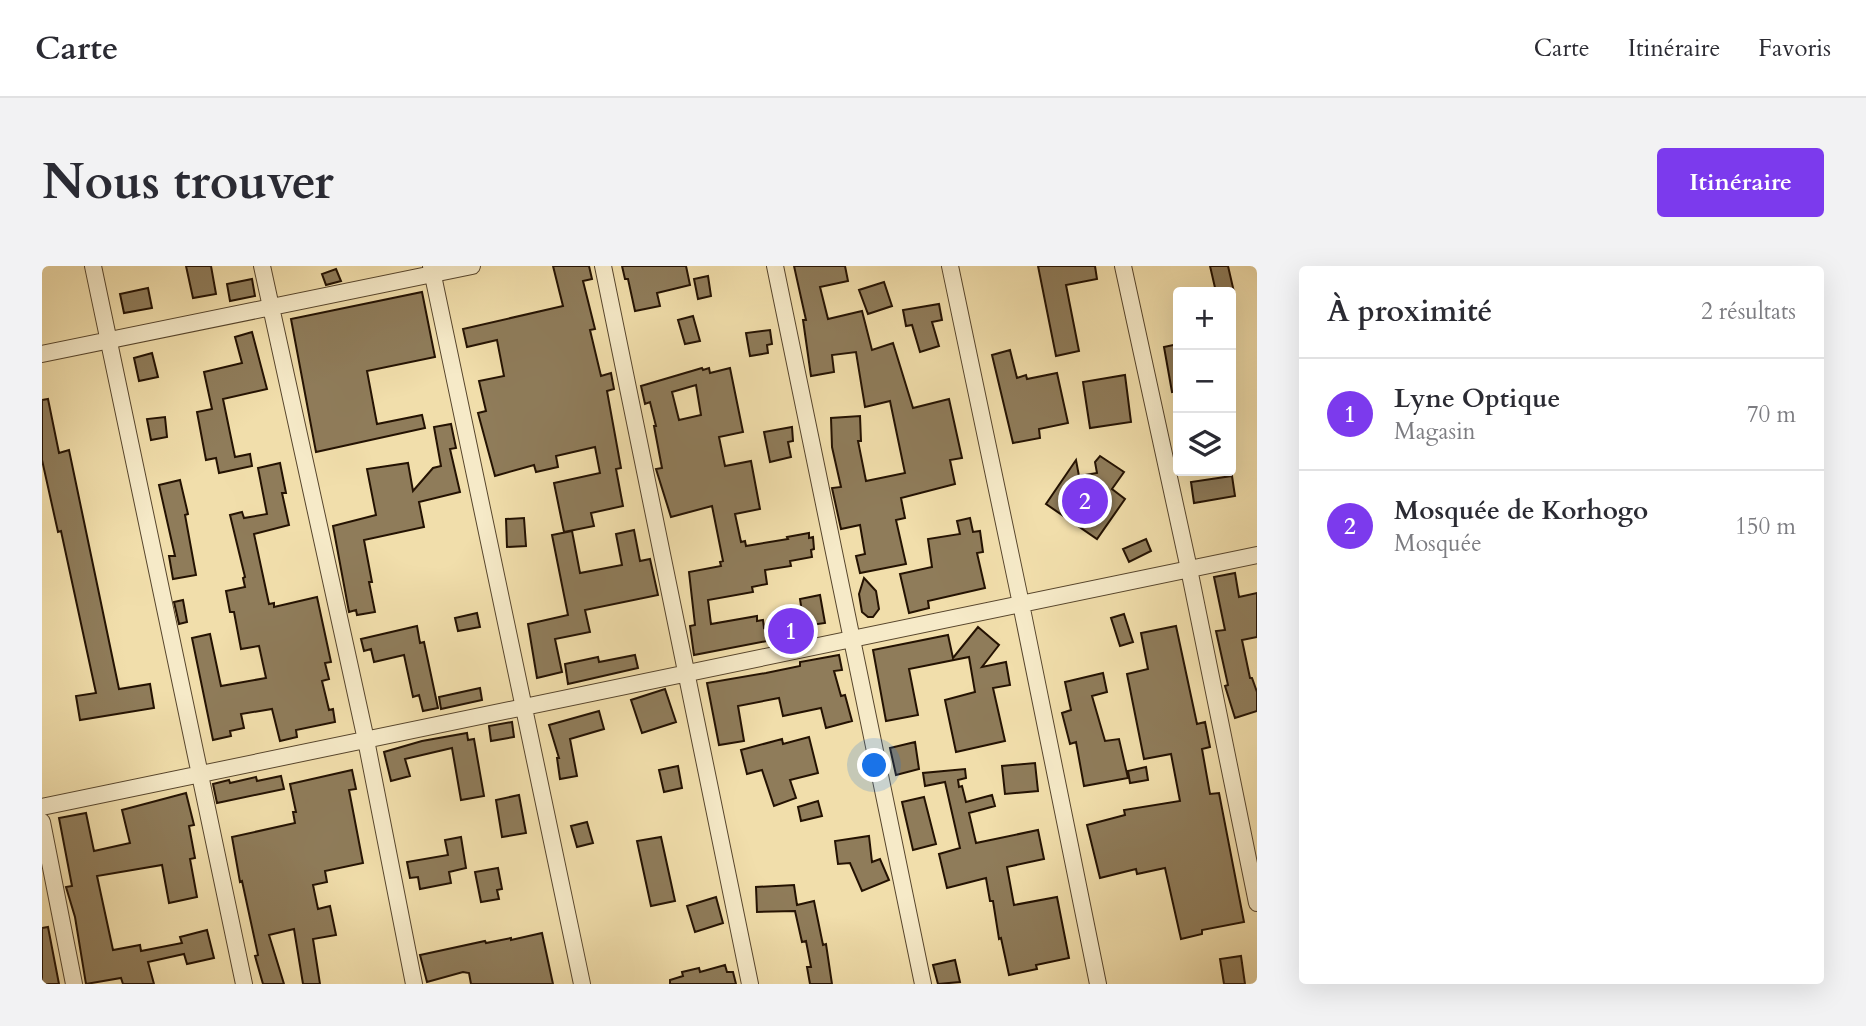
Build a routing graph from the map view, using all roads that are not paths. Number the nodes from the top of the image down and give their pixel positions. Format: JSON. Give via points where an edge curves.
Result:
{"nodes":[{"id":1,"x":93,"y":266,"type":"edge"},
{"id":2,"x":262,"y":266,"type":"edge"},
{"id":3,"x":472,"y":266,"type":"edge"},
{"id":4,"x":603,"y":266,"type":"edge"},
{"id":5,"x":775,"y":266,"type":"edge"},
{"id":6,"x":950,"y":266,"type":"edge"},
{"id":7,"x":1123,"y":266,"type":"edge"},
{"id":8,"x":432,"y":270,"type":"edge"},
{"id":9,"x":271,"y":308,"type":"junction"},
{"id":10,"x":109,"y":341,"type":"junction"},
{"id":11,"x":42,"y":354,"type":"edge"},
{"id":12,"x":1257,"y":555,"type":"edge"},
{"id":13,"x":1189,"y":569,"type":"junction"},
{"id":14,"x":1021,"y":604,"type":"junction"},
{"id":15,"x":852,"y":639,"type":"junction"},
{"id":16,"x":687,"y":673,"type":"junction"},
{"id":17,"x":524,"y":707,"type":"junction"},
{"id":18,"x":366,"y":740,"type":"junction"},
{"id":19,"x":200,"y":774,"type":"junction"},
{"id":20,"x":42,"y":807,"type":"edge"},
{"id":21,"x":42,"y":822,"type":"edge"},
{"id":22,"x":1257,"y":903,"type":"edge"},
{"id":23,"x":74,"y":984,"type":"edge"},
{"id":24,"x":244,"y":984,"type":"edge"},
{"id":25,"x":414,"y":984,"type":"edge"},
{"id":26,"x":583,"y":984,"type":"edge"},
{"id":27,"x":750,"y":984,"type":"edge"},
{"id":28,"x":923,"y":984,"type":"edge"},
{"id":29,"x":1097,"y":984,"type":"edge"}],
"edges":[{"from":1,"to":10,"type":"street"},
{"from":2,"to":9,"type":"street"},
{"from":3,"to":8,"type":"street"},
{"from":4,"to":16,"type":"street"},
{"from":5,"to":15,"type":"street"},
{"from":6,"to":14,"type":"street"},
{"from":7,"to":13,"type":"street"},
{"from":8,"to":9,"type":"street"},
{"from":8,"to":17,"type":"street"},
{"from":9,"to":10,"type":"street"},
{"from":9,"to":18,"type":"street"},
{"from":10,"to":11,"type":"street"},
{"from":10,"to":19,"type":"street"},
{"from":12,"to":13,"type":"street"},
{"from":13,"to":14,"type":"street"},
{"from":13,"to":22,"type":"street"},
{"from":14,"to":15,"type":"street"},
{"from":14,"to":29,"type":"street"},
{"from":15,"to":16,"type":"street"},
{"from":15,"to":28,"type":"street"},
{"from":16,"to":17,"type":"street"},
{"from":16,"to":27,"type":"street"},
{"from":17,"to":18,"type":"street"},
{"from":17,"to":26,"type":"street"},
{"from":18,"to":19,"type":"street"},
{"from":18,"to":25,"type":"street"},
{"from":19,"to":20,"type":"street"},
{"from":19,"to":24,"type":"street"},
{"from":21,"to":23,"type":"street"}]}
